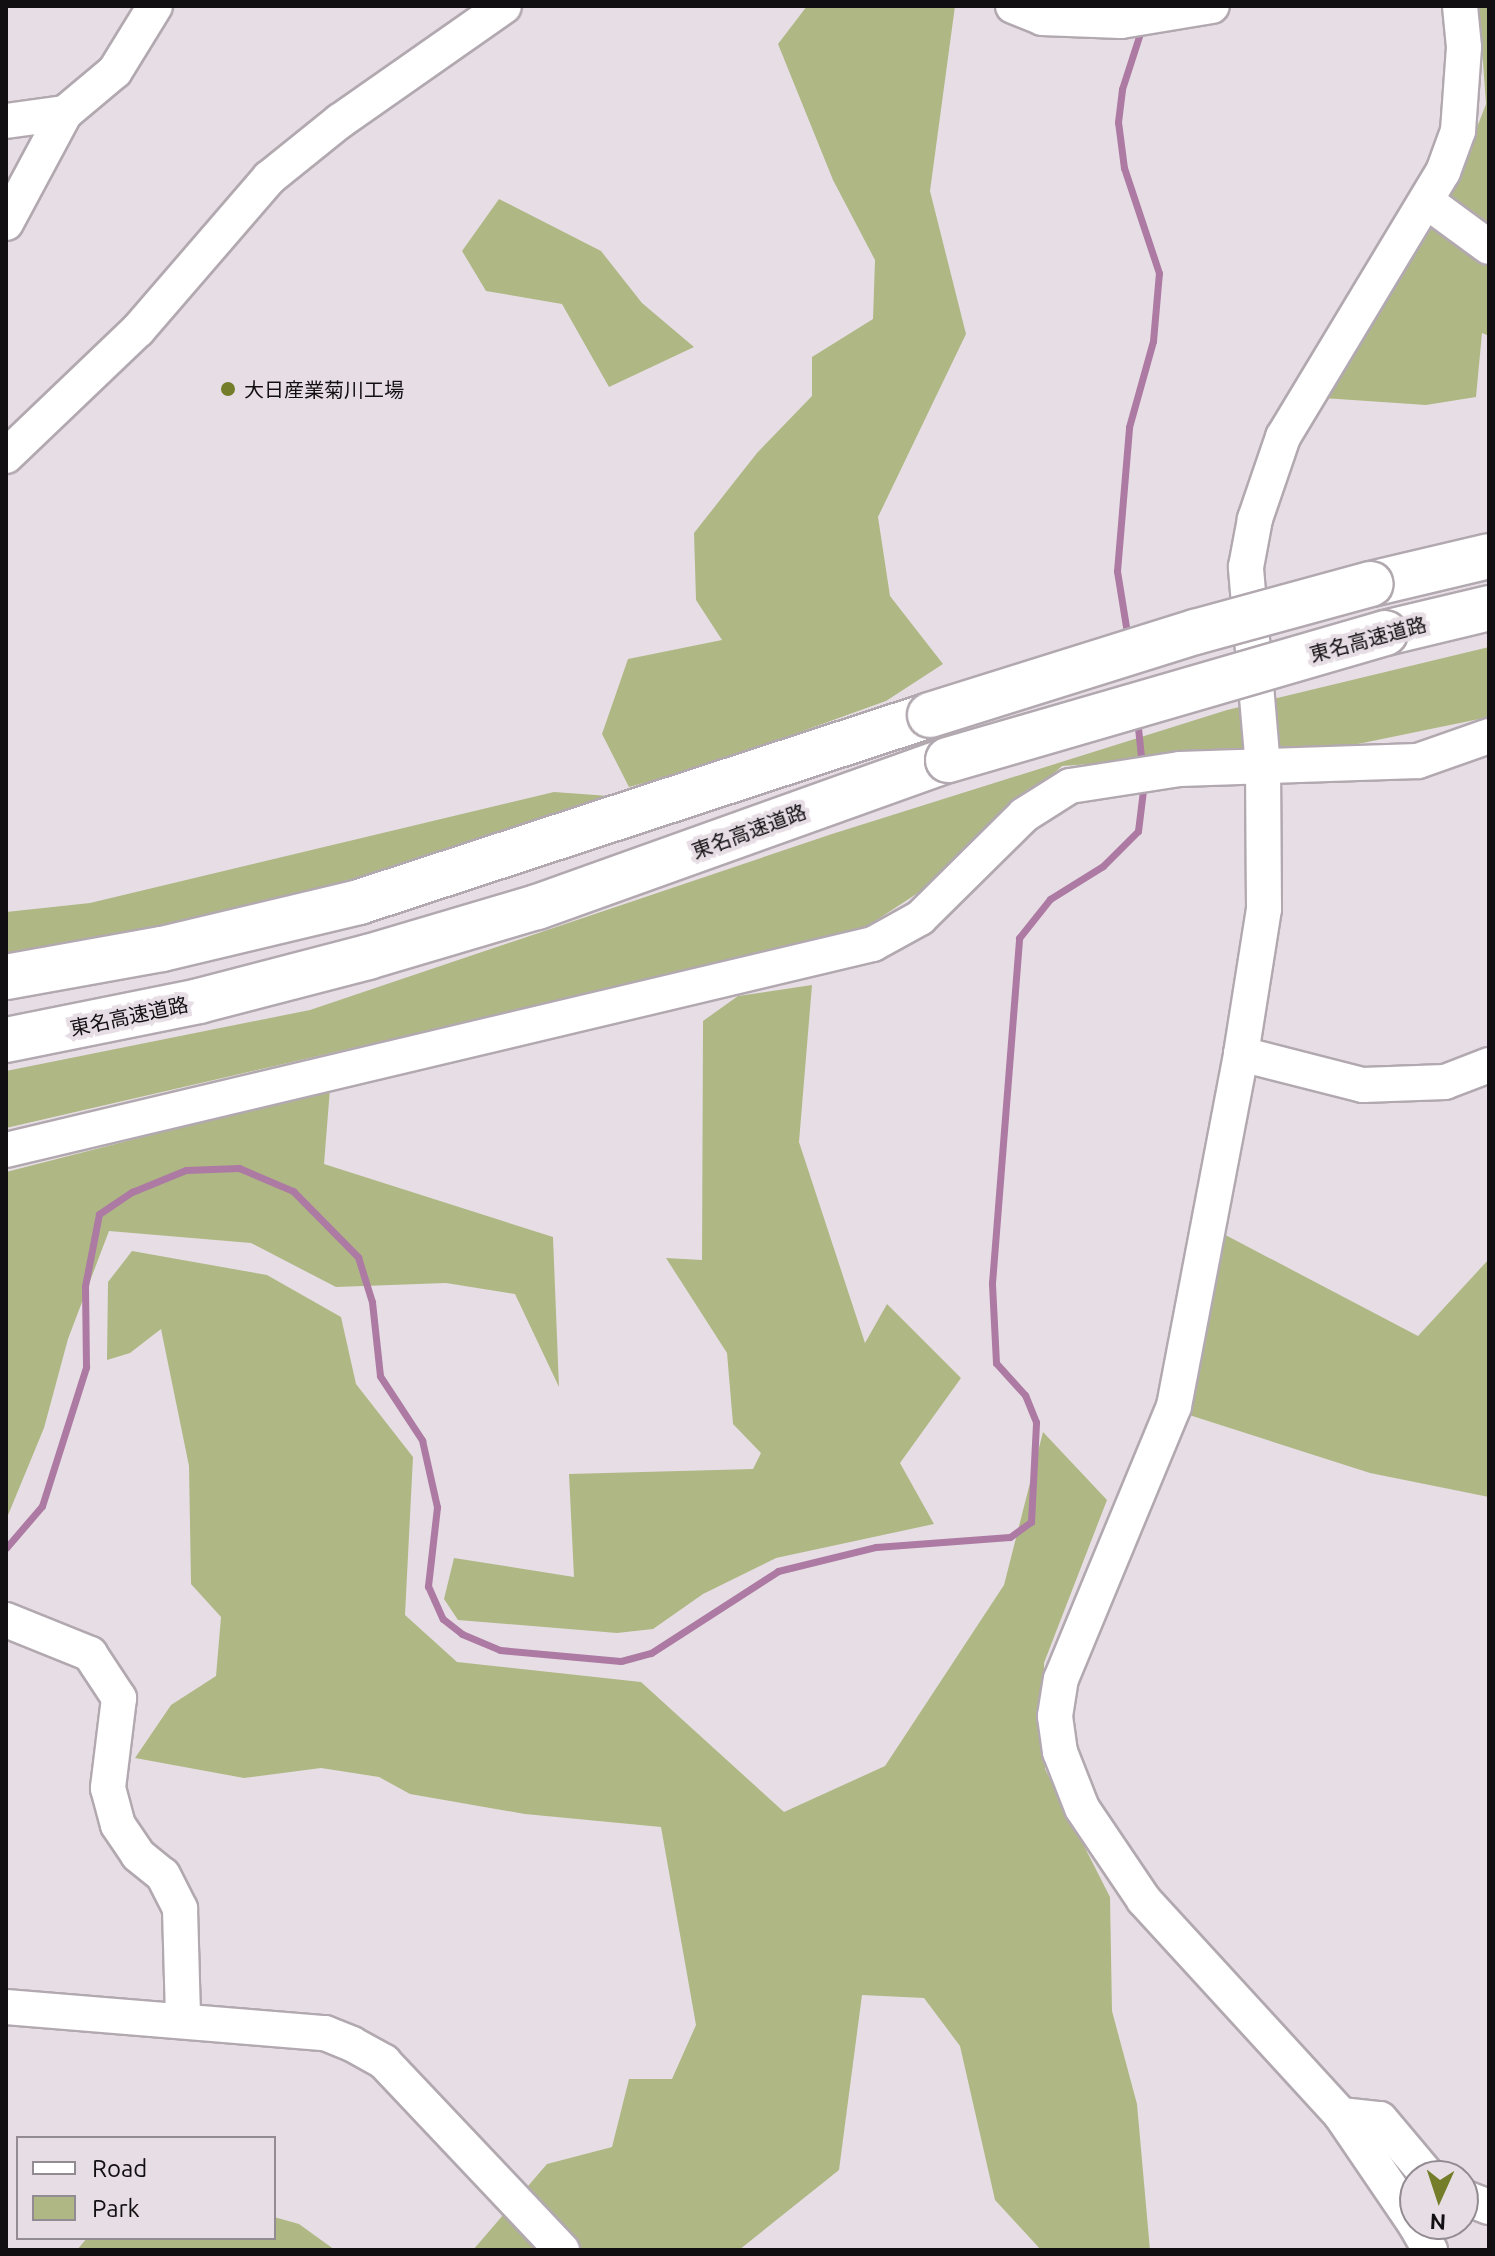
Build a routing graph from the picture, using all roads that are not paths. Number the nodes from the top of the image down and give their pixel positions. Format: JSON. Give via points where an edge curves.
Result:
{"nodes":[{"id":1,"x":155,"y":6,"type":"edge"},
{"id":2,"x":504,"y":6,"type":"edge"},
{"id":3,"x":1013,"y":6,"type":"edge"},
{"id":4,"x":1212,"y":6,"type":"edge"},
{"id":5,"x":1460,"y":6,"type":"edge"},
{"id":6,"x":65,"y":113,"type":"junction"},
{"id":7,"x":6,"y":121,"type":"edge"},
{"id":8,"x":1429,"y":203,"type":"junction"},
{"id":9,"x":6,"y":223,"type":"edge"},
{"id":10,"x":1489,"y":247,"type":"edge"},
{"id":11,"x":6,"y":456,"type":"edge"},
{"id":12,"x":1489,"y":556,"type":"edge"},
{"id":13,"x":1489,"y":608,"type":"edge"},
{"id":14,"x":1489,"y":736,"type":"edge"},
{"id":15,"x":1263,"y":767,"type":"junction"},
{"id":16,"x":6,"y":977,"type":"edge"},
{"id":17,"x":6,"y":1040,"type":"edge"},
{"id":18,"x":1241,"y":1054,"type":"junction"},
{"id":19,"x":1489,"y":1065,"type":"edge"},
{"id":20,"x":6,"y":1150,"type":"edge"},
{"id":21,"x":6,"y":1620,"type":"edge"},
{"id":22,"x":6,"y":2007,"type":"edge"},
{"id":23,"x":183,"y":2018,"type":"junction"},
{"id":24,"x":1341,"y":2115,"type":"junction"},
{"id":25,"x":1415,"y":2160,"type":"edge"},
{"id":26,"x":1399,"y":2200,"type":"edge"},
{"id":27,"x":562,"y":2250,"type":"edge"}],
"edges":[{"from":1,"to":6,"type":"street","via":[[115,71]]},
{"from":2,"to":11,"type":"street","via":[[340,121],[269,178],[138,330]]},
{"from":3,"to":4,"type":"street","via":[[1014,11],[1042,18],[1121,21]]},
{"from":5,"to":8,"type":"street","via":[[1464,47],[1458,131]]},
{"from":6,"to":7,"type":"street"},
{"from":6,"to":9,"type":"street"},
{"from":8,"to":10,"type":"street"},
{"from":8,"to":15,"type":"street","via":[[1283,437],[1266,481],[1246,567]]},
{"from":12,"to":16,"type":"highway","bridge":true,"via":[[1195,632],[359,902],[162,949]]},
{"from":13,"to":17,"type":"highway","name":"東名高速道路","bridge":true,"via":[[1385,633],[948,760],[537,907],[368,957],[199,1001]]},
{"from":14,"to":15,"type":"street","via":[[1418,761]]},
{"from":15,"to":18,"type":"street","via":[[1264,909]]},
{"from":15,"to":20,"type":"street","via":[[1180,769],[1070,786],[1024,815],[920,918],[873,944],[824,959]]},
{"from":18,"to":19,"type":"street","via":[[1363,1085],[1445,1082]]},
{"from":18,"to":24,"type":"street","via":[[1174,1406],[1061,1679],[1055,1716],[1060,1752],[1082,1808],[1144,1900]]},
{"from":21,"to":23,"type":"street","via":[[90,1654],[119,1698],[108,1788],[118,1825],[138,1855],[163,1875],[180,1909]]},
{"from":22,"to":23,"type":"street"},
{"from":23,"to":27,"type":"street","via":[[325,2033],[384,2062]]},
{"from":24,"to":25,"type":"street","via":[[1380,2119]]},
{"from":24,"to":26,"type":"street"}]}
